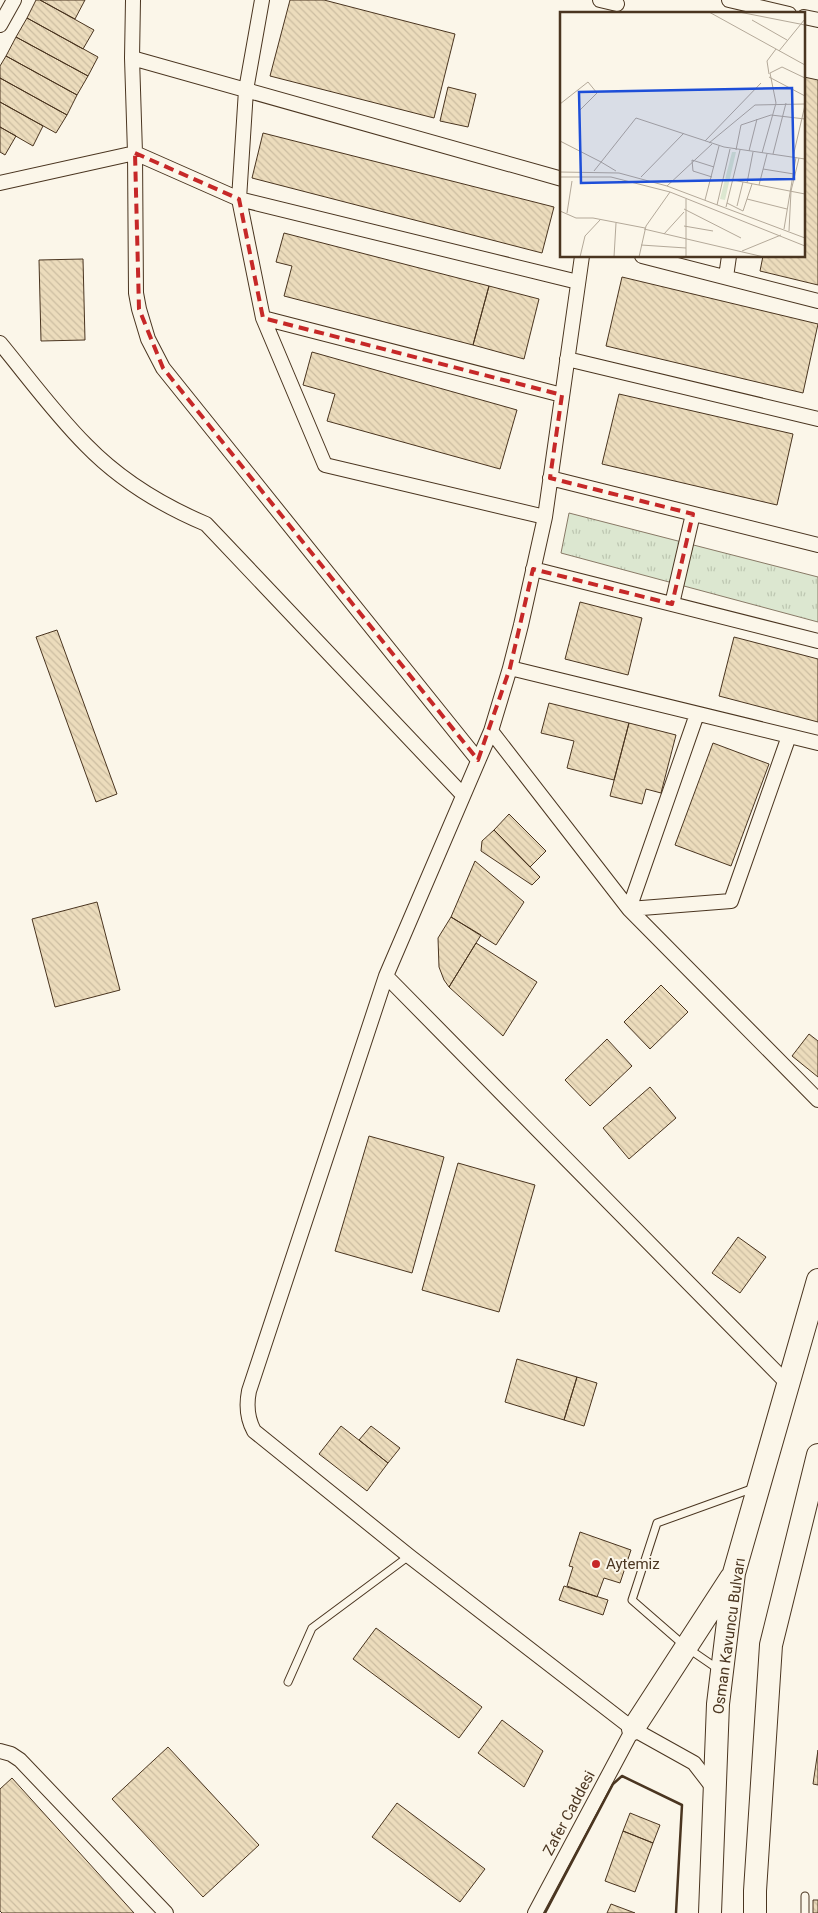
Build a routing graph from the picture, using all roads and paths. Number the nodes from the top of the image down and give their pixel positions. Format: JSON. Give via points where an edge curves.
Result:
{"nodes":[{"id":1,"x":14,"y":0,"type":"edge"},
{"id":2,"x":133,"y":0,"type":"edge"},
{"id":3,"x":262,"y":0,"type":"edge"},
{"id":4,"x":600,"y":0,"type":"edge"},
{"id":5,"x":730,"y":0,"type":"edge"},
{"id":6,"x":617,"y":6,"type":"edge"},
{"id":7,"x":766,"y":7,"type":"edge"},
{"id":8,"x":782,"y":12,"type":"edge"},
{"id":9,"x":0,"y":25,"type":"edge"},
{"id":10,"x":132,"y":58,"type":"junction"},
{"id":11,"x":246,"y":90,"type":"junction"},
{"id":12,"x":135,"y":153,"type":"junction"},
{"id":13,"x":560,"y":178,"type":"edge"},
{"id":14,"x":0,"y":184,"type":"edge"},
{"id":15,"x":239,"y":199,"type":"junction"},
{"id":16,"x":582,"y":258,"type":"edge"},
{"id":17,"x":650,"y":258,"type":"edge"},
{"id":18,"x":729,"y":258,"type":"edge"},
{"id":19,"x":726,"y":277,"type":"junction"},
{"id":20,"x":578,"y":282,"type":"junction"},
{"id":21,"x":818,"y":300,"type":"edge"},
{"id":22,"x":263,"y":318,"type":"junction"},
{"id":23,"x":0,"y":343,"type":"edge"},
{"id":24,"x":567,"y":358,"type":"junction"},
{"id":25,"x":562,"y":395,"type":"junction"},
{"id":26,"x":818,"y":419,"type":"edge"},
{"id":27,"x":550,"y":478,"type":"junction"},
{"id":28,"x":694,"y":514,"type":"junction"},
{"id":29,"x":545,"y":518,"type":"junction"},
{"id":30,"x":818,"y":545,"type":"edge"},
{"id":31,"x":533,"y":569,"type":"junction"},
{"id":32,"x":672,"y":604,"type":"junction"},
{"id":33,"x":818,"y":641,"type":"edge"},
{"id":34,"x":510,"y":668,"type":"junction"},
{"id":35,"x":697,"y":714,"type":"junction"},
{"id":36,"x":491,"y":732,"type":"junction"},
{"id":37,"x":788,"y":736,"type":"junction"},
{"id":38,"x":818,"y":743,"type":"edge"},
{"id":39,"x":478,"y":760,"type":"junction"},
{"id":40,"x":463,"y":795,"type":"junction"},
{"id":41,"x":629,"y":908,"type":"junction"},
{"id":42,"x":386,"y":976,"type":"junction"},
{"id":43,"x":818,"y":1100,"type":"edge"},
{"id":44,"x":818,"y":1280,"type":"edge"},
{"id":45,"x":788,"y":1384,"type":"junction"},
{"id":46,"x":818,"y":1455,"type":"edge"},
{"id":47,"x":759,"y":1486,"type":"junction"},
{"id":48,"x":408,"y":1556,"type":"junction"},
{"id":49,"x":734,"y":1573,"type":"junction"},
{"id":50,"x":686,"y":1647,"type":"junction"},
{"id":51,"x":722,"y":1672,"type":"junction"},
{"id":52,"x":288,"y":1682,"type":"dead end"},
{"id":53,"x":633,"y":1729,"type":"junction"},
{"id":54,"x":0,"y":1751,"type":"edge"},
{"id":55,"x":714,"y":1789,"type":"junction"},
{"id":56,"x":805,"y":1896,"type":"dead end"},
{"id":57,"x":166,"y":1913,"type":"edge"},
{"id":58,"x":535,"y":1913,"type":"edge"},
{"id":59,"x":710,"y":1913,"type":"edge"},
{"id":60,"x":755,"y":1913,"type":"edge"},
{"id":61,"x":805,"y":1913,"type":"edge"}],
"edges":[{"from":1,"to":9,"type":"street"},
{"from":2,"to":10,"type":"street"},
{"from":3,"to":11,"type":"street"},
{"from":4,"to":6,"type":"street"},
{"from":5,"to":7,"type":"street"},
{"from":7,"to":8,"type":"street"},
{"from":10,"to":11,"type":"street"},
{"from":10,"to":12,"type":"street"},
{"from":11,"to":13,"type":"street"},
{"from":11,"to":15,"type":"street"},
{"from":12,"to":14,"type":"street"},
{"from":12,"to":15,"type":"street"},
{"from":12,"to":39,"type":"street","via":[[136,294],[155,354]]},
{"from":15,"to":20,"type":"street"},
{"from":15,"to":22,"type":"street"},
{"from":16,"to":20,"type":"street"},
{"from":17,"to":19,"type":"street"},
{"from":18,"to":19,"type":"street"},
{"from":19,"to":21,"type":"street"},
{"from":20,"to":24,"type":"street"},
{"from":22,"to":25,"type":"street"},
{"from":22,"to":29,"type":"street","via":[[325,465]]},
{"from":23,"to":40,"type":"street","via":[[69,427],[104,462],[143,491],[206,524]]},
{"from":24,"to":25,"type":"street"},
{"from":24,"to":26,"type":"street"},
{"from":25,"to":27,"type":"street"},
{"from":27,"to":28,"type":"street"},
{"from":27,"to":29,"type":"street"},
{"from":28,"to":30,"type":"street"},
{"from":28,"to":32,"type":"street"},
{"from":29,"to":31,"type":"street"},
{"from":31,"to":32,"type":"street"},
{"from":31,"to":34,"type":"street"},
{"from":32,"to":33,"type":"street"},
{"from":34,"to":35,"type":"street"},
{"from":34,"to":36,"type":"street"},
{"from":35,"to":37,"type":"street"},
{"from":35,"to":41,"type":"street"},
{"from":36,"to":39,"type":"street"},
{"from":36,"to":41,"type":"street"},
{"from":37,"to":38,"type":"street"},
{"from":37,"to":41,"type":"street","via":[[731,901]]},
{"from":39,"to":40,"type":"street"},
{"from":40,"to":42,"type":"street"},
{"from":41,"to":43,"type":"street"},
{"from":42,"to":45,"type":"street"},
{"from":42,"to":48,"type":"street","via":[[249,1391],[247,1406],[254,1431]]},
{"from":44,"to":45,"type":"highway","name":"Osman Kavuncu Bulvarı"},
{"from":45,"to":47,"type":"highway","name":"Osman Kavuncu Bulvarı"},
{"from":46,"to":60,"type":"highway","via":[[771,1645]]},
{"from":47,"to":49,"type":"highway","name":"Osman Kavuncu Bulvarı"},
{"from":47,"to":50,"type":"lane","via":[[657,1523],[632,1600]]},
{"from":48,"to":52,"type":"lane","via":[[312,1628]]},
{"from":48,"to":53,"type":"street"},
{"from":49,"to":50,"type":"highway"},
{"from":49,"to":51,"type":"highway","name":"Osman Kavuncu Bulvarı"},
{"from":50,"to":51,"type":"lane"},
{"from":50,"to":53,"type":"highway"},
{"from":51,"to":55,"type":"highway","name":"Osman Kavuncu Bulvarı"},
{"from":53,"to":55,"type":"street","via":[[694,1763]]},
{"from":53,"to":58,"type":"street","name":"Zafer Caddesi"},
{"from":54,"to":57,"type":"street","via":[[20,1760]]},
{"from":55,"to":59,"type":"highway","name":"Osman Kavuncu Bulvarı"},
{"from":56,"to":61,"type":"lane"}]}
